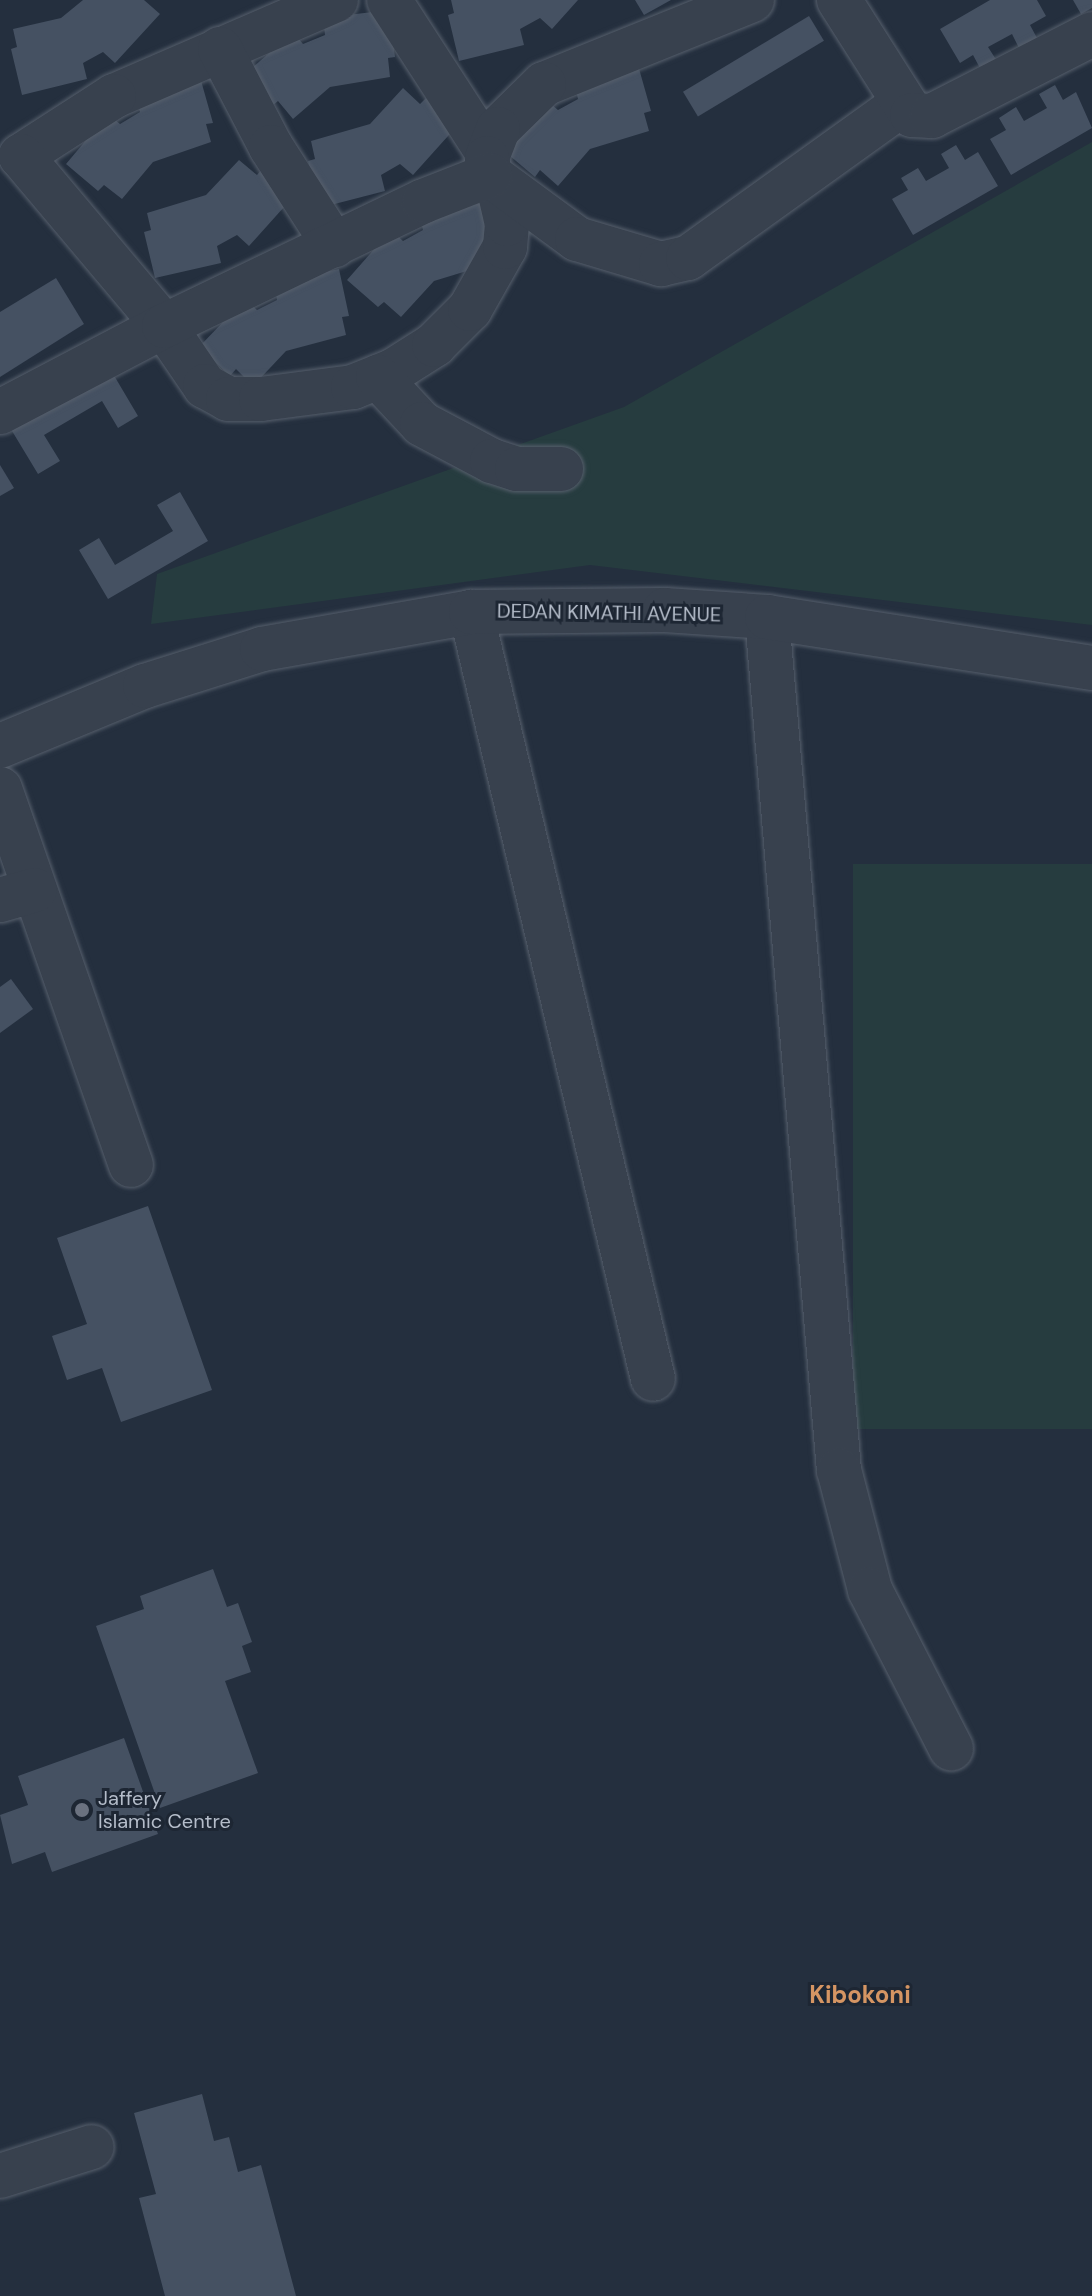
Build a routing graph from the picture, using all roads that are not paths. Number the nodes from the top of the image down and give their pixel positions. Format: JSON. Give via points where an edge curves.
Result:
{"nodes":[{"id":1,"x":336,"y":0,"type":"edge"},
{"id":2,"x":389,"y":0,"type":"edge"},
{"id":3,"x":752,"y":0,"type":"edge"},
{"id":4,"x":839,"y":0,"type":"edge"},
{"id":5,"x":1092,"y":34,"type":"edge"},
{"id":6,"x":220,"y":49,"type":"junction"},
{"id":7,"x":901,"y":105,"type":"junction"},
{"id":8,"x":492,"y":171,"type":"junction"},
{"id":9,"x":334,"y":245,"type":"junction"},
{"id":10,"x":164,"y":326,"type":"junction"},
{"id":11,"x":378,"y":377,"type":"junction"},
{"id":12,"x":0,"y":412,"type":"edge"},
{"id":13,"x":561,"y":469,"type":"dead end"},
{"id":14,"x":471,"y":612,"type":"junction"},
{"id":15,"x":767,"y":617,"type":"junction"},
{"id":16,"x":1092,"y":668,"type":"edge"},
{"id":17,"x":0,"y":746,"type":"edge"},
{"id":18,"x":0,"y":789,"type":"edge"},
{"id":19,"x":18,"y":895,"type":"edge"},
{"id":20,"x":131,"y":1165,"type":"dead end"},
{"id":21,"x":653,"y":1379,"type":"dead end"},
{"id":22,"x":951,"y":1748,"type":"dead end"},
{"id":23,"x":92,"y":2147,"type":"dead end"},
{"id":24,"x":0,"y":2176,"type":"edge"}],
"edges":[{"from":1,"to":6,"type":"street"},
{"from":2,"to":8,"type":"street"},
{"from":3,"to":8,"type":"street","via":[[544,84],[508,114]]},
{"from":4,"to":7,"type":"street"},
{"from":5,"to":7,"type":"street","via":[[932,116],[912,115]]},
{"from":6,"to":9,"type":"street","via":[[271,147]]},
{"from":6,"to":10,"type":"street","via":[[114,96],[21,156]]},
{"from":7,"to":8,"type":"street","via":[[688,258],[661,264],[577,239]]},
{"from":8,"to":9,"type":"street"},
{"from":8,"to":11,"type":"street","via":[[507,224],[505,247],[470,309],[434,345]]},
{"from":9,"to":10,"type":"street"},
{"from":10,"to":11,"type":"street","via":[[205,386],[228,399],[353,387]]},
{"from":10,"to":12,"type":"street"},
{"from":11,"to":13,"type":"street","via":[[422,424],[492,461],[517,469]]},
{"from":14,"to":15,"type":"street","name":"DEDAN KIMATHI AVENUE","via":[[665,610]]},
{"from":14,"to":17,"type":"street","name":"DEDAN KIMATHI AVENUE","via":[[262,649],[145,686]]},
{"from":14,"to":21,"type":"street"},
{"from":15,"to":16,"type":"street","name":"DEDAN KIMATHI AVENUE"},
{"from":15,"to":22,"type":"street","via":[[839,1470],[870,1590]]},
{"from":18,"to":19,"type":"street"},
{"from":19,"to":20,"type":"street"},
{"from":23,"to":24,"type":"street"}]}
